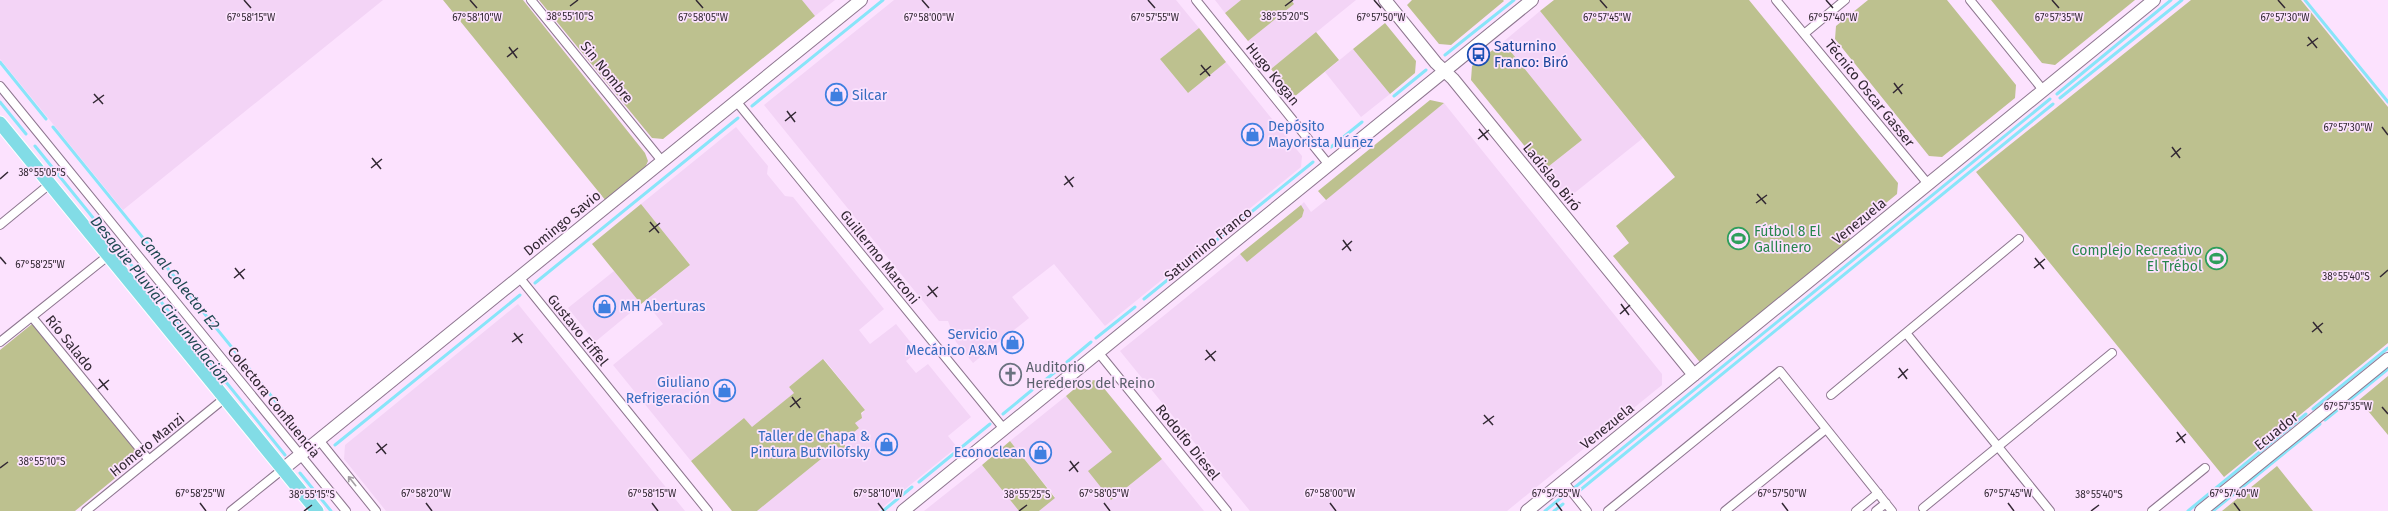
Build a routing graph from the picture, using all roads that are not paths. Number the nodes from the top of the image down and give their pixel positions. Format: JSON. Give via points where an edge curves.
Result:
{"nodes":[{"id":1,"x":531,"y":0,"type":"edge"},
{"id":2,"x":861,"y":0,"type":"edge"},
{"id":3,"x":1196,"y":0,"type":"edge"},
{"id":4,"x":1385,"y":0,"type":"edge"},
{"id":5,"x":1532,"y":0,"type":"edge"},
{"id":6,"x":1776,"y":0,"type":"edge"},
{"id":7,"x":1845,"y":0,"type":"edge"},
{"id":8,"x":1970,"y":0,"type":"edge"},
{"id":9,"x":2154,"y":0,"type":"edge"},
{"id":10,"x":1804,"y":34,"type":"junction"},
{"id":11,"x":1445,"y":71,"type":"junction"},
{"id":12,"x":0,"y":86,"type":"edge"},
{"id":13,"x":2043,"y":90,"type":"junction"},
{"id":14,"x":736,"y":101,"type":"junction"},
{"id":15,"x":0,"y":123,"type":"edge"},
{"id":16,"x":662,"y":161,"type":"junction"},
{"id":17,"x":1329,"y":165,"type":"junction"},
{"id":18,"x":51,"y":183,"type":"junction"},
{"id":19,"x":1928,"y":184,"type":"junction"},
{"id":20,"x":0,"y":224,"type":"edge"},
{"id":21,"x":2019,"y":239,"type":"dead end"},
{"id":22,"x":109,"y":255,"type":"junction"},
{"id":23,"x":519,"y":277,"type":"junction"},
{"id":24,"x":32,"y":317,"type":"junction"},
{"id":25,"x":1906,"y":333,"type":"junction"},
{"id":26,"x":0,"y":342,"type":"edge"},
{"id":27,"x":1098,"y":352,"type":"junction"},
{"id":28,"x":2112,"y":354,"type":"dead end"},
{"id":29,"x":2388,"y":359,"type":"edge"},
{"id":30,"x":1694,"y":375,"type":"junction"},
{"id":31,"x":1831,"y":395,"type":"dead end"},
{"id":32,"x":225,"y":398,"type":"junction"},
{"id":33,"x":1004,"y":429,"type":"junction"},
{"id":34,"x":1826,"y":429,"type":"junction"},
{"id":35,"x":318,"y":440,"type":"junction"},
{"id":36,"x":1998,"y":447,"type":"junction"},
{"id":37,"x":300,"y":455,"type":"junction"},
{"id":38,"x":149,"y":460,"type":"junction"},
{"id":39,"x":2205,"y":468,"type":"dead end"},
{"id":40,"x":283,"y":469,"type":"junction"},
{"id":41,"x":1563,"y":481,"type":"junction"},
{"id":42,"x":1878,"y":493,"type":"junction"},
{"id":43,"x":1886,"y":503,"type":"junction"},
{"id":44,"x":1923,"y":508,"type":"dead end"},
{"id":45,"x":86,"y":511,"type":"edge"},
{"id":46,"x":231,"y":511,"type":"edge"},
{"id":47,"x":317,"y":511,"type":"edge"},
{"id":48,"x":346,"y":511,"type":"edge"},
{"id":49,"x":376,"y":511,"type":"edge"},
{"id":50,"x":708,"y":511,"type":"edge"},
{"id":51,"x":903,"y":511,"type":"edge"},
{"id":52,"x":1227,"y":511,"type":"edge"},
{"id":53,"x":1526,"y":511,"type":"edge"},
{"id":54,"x":1587,"y":511,"type":"edge"},
{"id":55,"x":1608,"y":511,"type":"edge"},
{"id":56,"x":1726,"y":511,"type":"edge"},
{"id":57,"x":1856,"y":511,"type":"edge"},
{"id":58,"x":1876,"y":511,"type":"edge"},
{"id":59,"x":1892,"y":511,"type":"edge"},
{"id":60,"x":2050,"y":511,"type":"edge"},
{"id":61,"x":2152,"y":511,"type":"edge"},
{"id":62,"x":2201,"y":511,"type":"edge"}],
"edges":[{"from":1,"to":16,"type":"street","name":"Sin Nombre"},
{"from":2,"to":14,"type":"street","name":"Domingo Savio"},
{"from":3,"to":17,"type":"street","name":"Hugo Kogan"},
{"from":4,"to":11,"type":"street","name":"Ladislao Biró"},
{"from":5,"to":11,"type":"street","name":"Saturnino Franco"},
{"from":6,"to":10,"type":"street","name":"Técnico Oscar Gasser"},
{"from":7,"to":10,"type":"street"},
{"from":8,"to":13,"type":"street"},
{"from":9,"to":13,"type":"street","name":"Venezuela"},
{"from":10,"to":19,"type":"street","name":"Técnico Oscar Gasser"},
{"from":11,"to":17,"type":"street","name":"Saturnino Franco"},
{"from":11,"to":30,"type":"street","name":"Ladislao Biró"},
{"from":12,"to":37,"type":"street","name":"Colectora Confluencia"},
{"from":13,"to":19,"type":"street","name":"Venezuela"},
{"from":14,"to":16,"type":"street","name":"Domingo Savio"},
{"from":14,"to":33,"type":"street","name":"Guillermo Marconi"},
{"from":15,"to":18,"type":"main road"},
{"from":16,"to":23,"type":"street","name":"Domingo Savio"},
{"from":17,"to":27,"type":"street","name":"Saturnino Franco"},
{"from":18,"to":20,"type":"street"},
{"from":18,"to":22,"type":"main road"},
{"from":19,"to":30,"type":"street","name":"Venezuela"},
{"from":21,"to":25,"type":"street"},
{"from":22,"to":24,"type":"street"},
{"from":22,"to":32,"type":"main road"},
{"from":23,"to":35,"type":"street","name":"Domingo Savio"},
{"from":23,"to":50,"type":"street","name":"Gustavo Eiffel"},
{"from":24,"to":26,"type":"street"},
{"from":24,"to":38,"type":"street","name":"Río Salado"},
{"from":25,"to":31,"type":"street"},
{"from":25,"to":36,"type":"street"},
{"from":27,"to":33,"type":"street","name":"Saturnino Franco"},
{"from":27,"to":52,"type":"street","name":"Rodolfo Diesel"},
{"from":28,"to":36,"type":"street"},
{"from":29,"to":62,"type":"street","name":"Ecuador"},
{"from":30,"to":41,"type":"street","name":"Venezuela"},
{"from":32,"to":38,"type":"street","name":"Homero Manzi"},
{"from":32,"to":40,"type":"main road"},
{"from":33,"to":51,"type":"street","name":"Saturnino Franco"},
{"from":34,"to":42,"type":"street"},
{"from":34,"to":55,"type":"street","via":[[1780,371]]},
{"from":34,"to":56,"type":"street"},
{"from":35,"to":37,"type":"street","name":"Domingo Savio"},
{"from":49,"to":35,"type":"street","one_way":true},
{"from":36,"to":44,"type":"street"},
{"from":36,"to":60,"type":"street"},
{"from":37,"to":40,"type":"street","name":"Domingo Savio"},
{"from":37,"to":48,"type":"street","name":"Colectora Confluencia"},
{"from":38,"to":45,"type":"street","name":"Homero Manzi"},
{"from":39,"to":61,"type":"street"},
{"from":40,"to":46,"type":"street"},
{"from":40,"to":47,"type":"main road"},
{"from":41,"to":53,"type":"street","name":"Venezuela"},
{"from":41,"to":54,"type":"street"},
{"from":42,"to":43,"type":"street"},
{"from":42,"to":57,"type":"street"},
{"from":43,"to":58,"type":"street"},
{"from":43,"to":59,"type":"street"}]}
